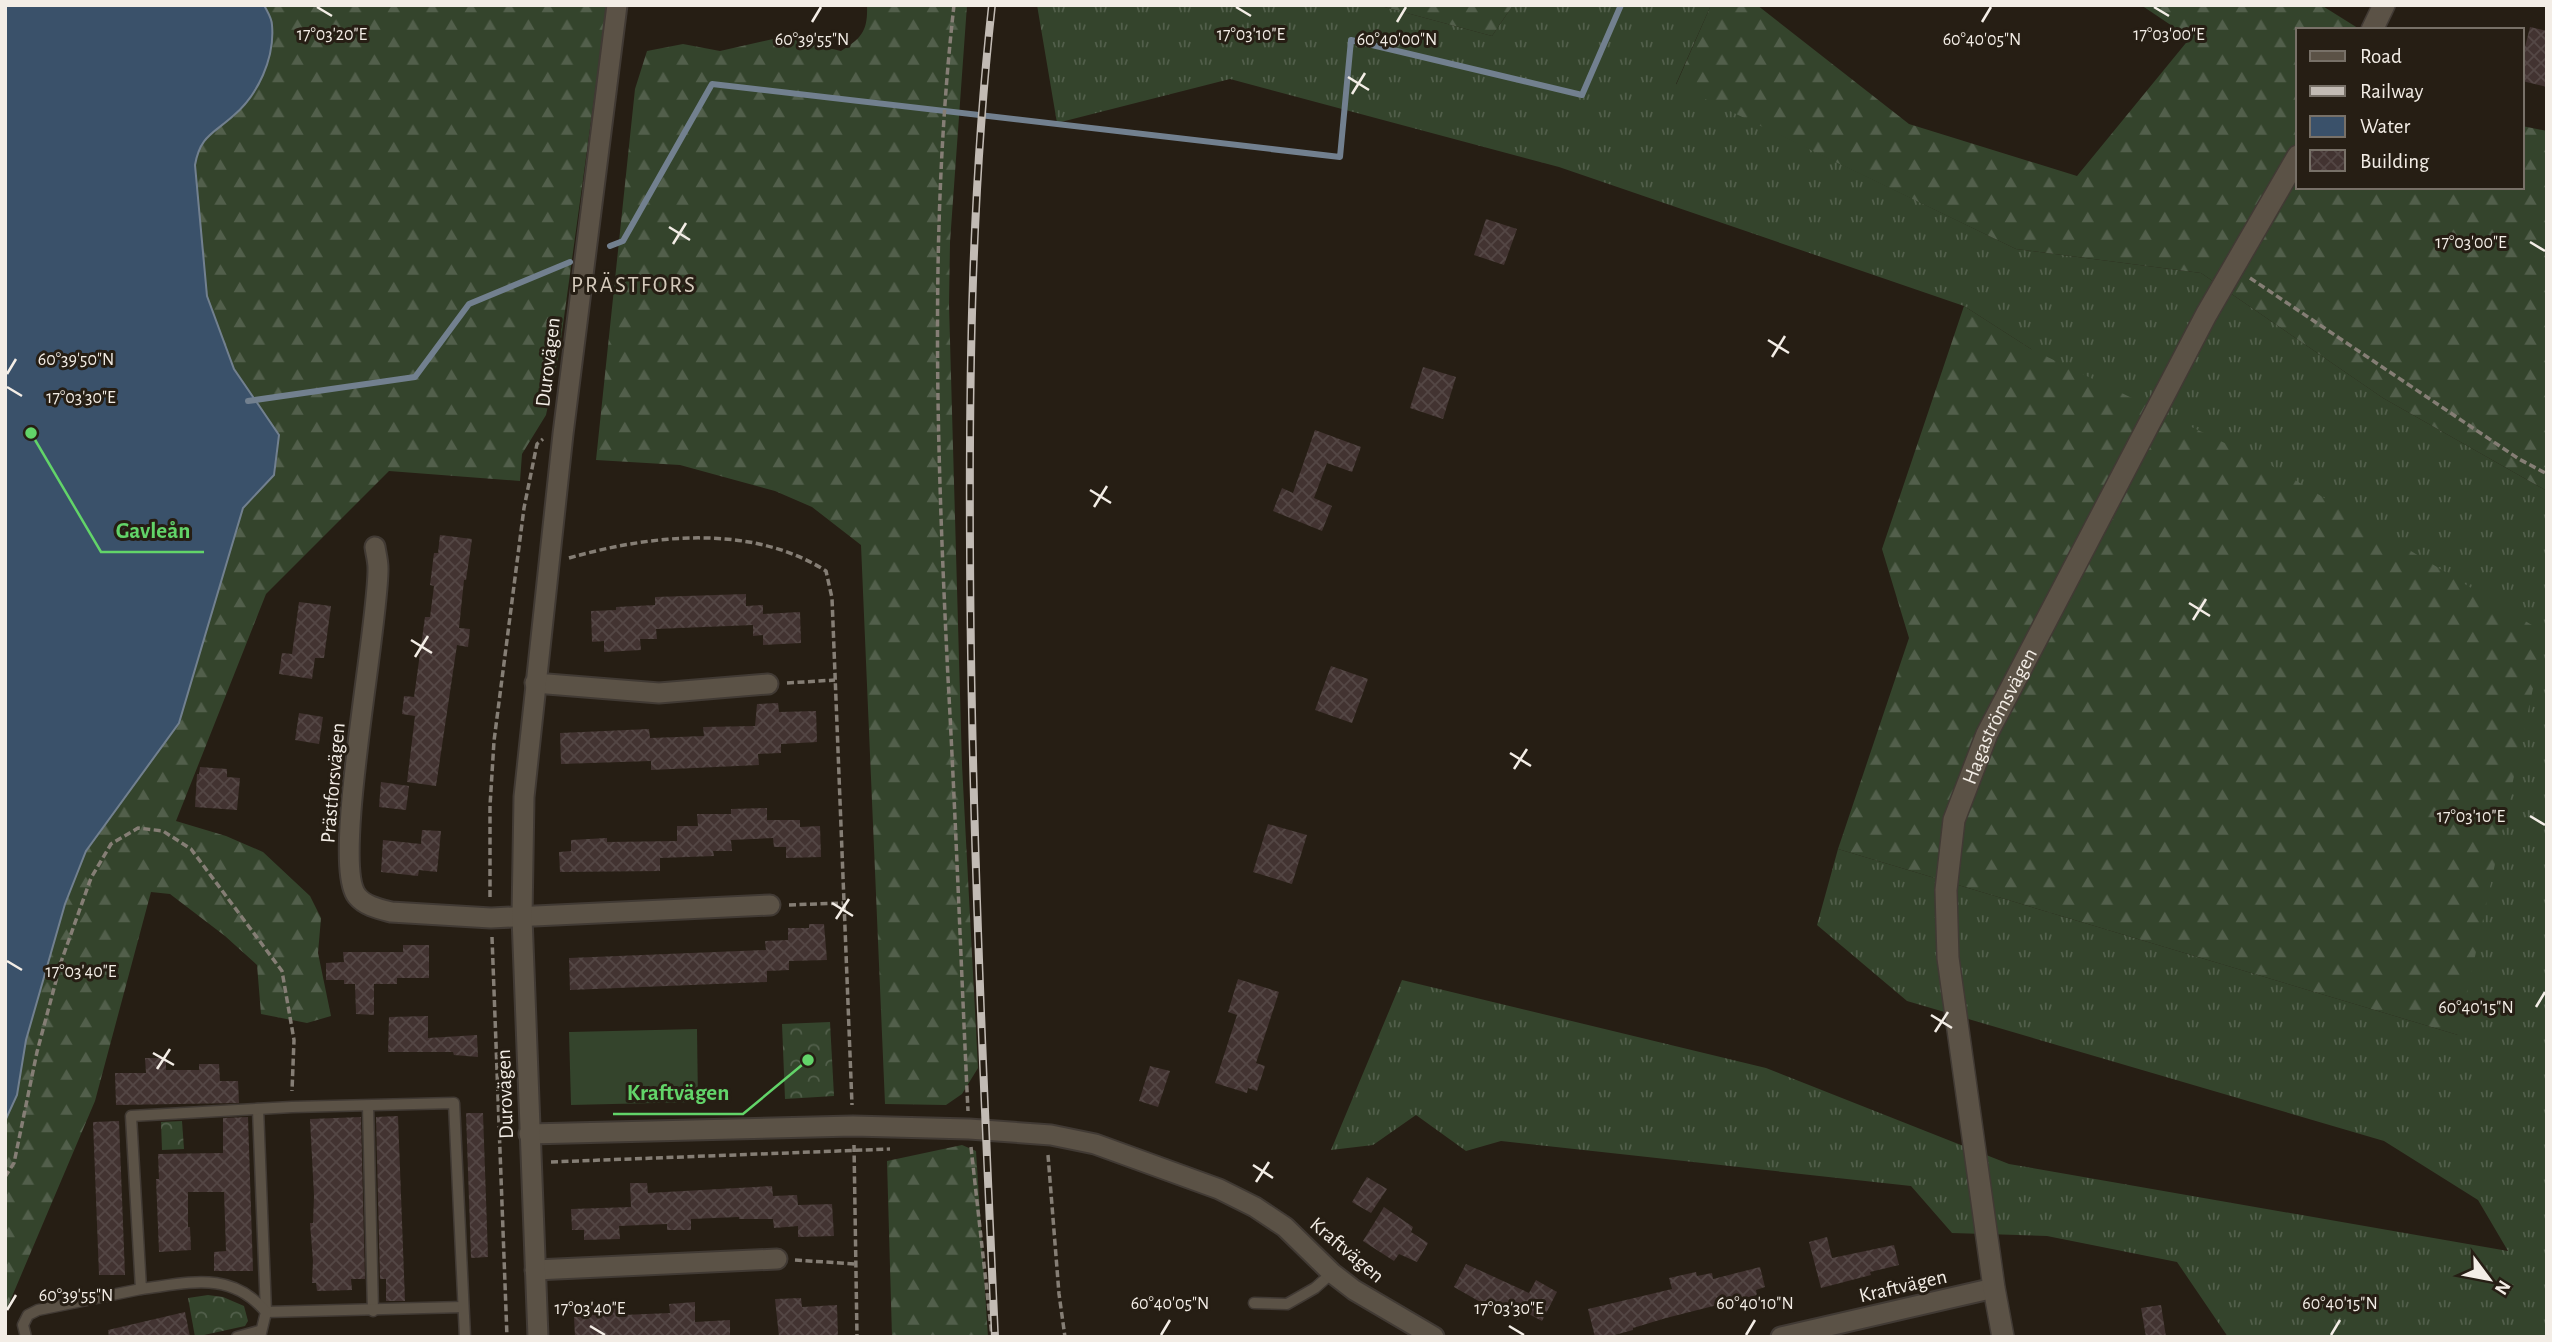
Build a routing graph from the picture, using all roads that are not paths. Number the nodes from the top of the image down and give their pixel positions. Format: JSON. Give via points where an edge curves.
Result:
{"nodes":[{"id":1,"x":617,"y":5,"type":"edge"},
{"id":2,"x":2384,"y":5,"type":"edge"},
{"id":3,"x":2373,"y":28,"type":"edge"},
{"id":4,"x":2296,"y":159,"type":"edge"},
{"id":5,"x":375,"y":547,"type":"dead end"},
{"id":6,"x":534,"y":683,"type":"junction"},
{"id":7,"x":768,"y":684,"type":"road end"},
{"id":8,"x":770,"y":905,"type":"road end"},
{"id":9,"x":522,"y":917,"type":"junction"},
{"id":10,"x":368,"y":1106,"type":"junction"},
{"id":11,"x":258,"y":1109,"type":"junction"},
{"id":12,"x":529,"y":1134,"type":"junction"},
{"id":13,"x":777,"y":1259,"type":"road end"},
{"id":14,"x":535,"y":1270,"type":"junction"},
{"id":15,"x":1332,"y":1273,"type":"junction"},
{"id":16,"x":1994,"y":1288,"type":"junction"},
{"id":17,"x":141,"y":1290,"type":"junction"},
{"id":18,"x":1254,"y":1303,"type":"dead end"},
{"id":19,"x":463,"y":1307,"type":"junction"},
{"id":20,"x":373,"y":1311,"type":"junction"},
{"id":21,"x":266,"y":1312,"type":"junction"},
{"id":22,"x":260,"y":1334,"type":"edge"},
{"id":23,"x":1791,"y":1336,"type":"edge"},
{"id":24,"x":26,"y":1337,"type":"edge"},
{"id":25,"x":237,"y":1337,"type":"edge"},
{"id":26,"x":465,"y":1337,"type":"edge"},
{"id":27,"x":538,"y":1337,"type":"edge"},
{"id":28,"x":1434,"y":1337,"type":"edge"},
{"id":29,"x":2003,"y":1337,"type":"edge"}],
"edges":[{"from":1,"to":6,"type":"street","name":"Durovägen"},
{"from":2,"to":3,"type":"street"},
{"from":4,"to":16,"type":"street","name":"Hagaströmsvägen","via":[[2193,340],[1987,734],[1954,820],[1946,890],[1948,958]]},
{"from":5,"to":9,"type":"street","name":"Prästforsvägen","via":[[378,568],[351,803],[351,883],[357,896],[391,912]]},
{"from":6,"to":7,"type":"street","via":[[659,693]]},
{"from":6,"to":9,"type":"street","name":"Durovägen","via":[[524,797]]},
{"from":8,"to":9,"type":"street"},
{"from":9,"to":12,"type":"street","name":"Durovägen"},
{"from":10,"to":11,"type":"lane"},
{"from":10,"to":19,"type":"lane","via":[[454,1103]]},
{"from":10,"to":20,"type":"lane"},
{"from":11,"to":17,"type":"lane","via":[[131,1116]]},
{"from":11,"to":21,"type":"lane"},
{"from":12,"to":14,"type":"street","name":"Durovägen"},
{"from":12,"to":15,"type":"street","name":"Kraftvägen","via":[[853,1126],[1046,1135],[1095,1144],[1219,1189],[1285,1227]]},
{"from":13,"to":14,"type":"street"},
{"from":14,"to":27,"type":"street","name":"Durovägen"},
{"from":15,"to":18,"type":"lane","via":[[1287,1304]]},
{"from":15,"to":28,"type":"street","name":"Kraftvägen"},
{"from":16,"to":23,"type":"street","name":"Kraftvägen"},
{"from":16,"to":29,"type":"street","name":"Hagaströmsvägen"},
{"from":17,"to":21,"type":"lane","via":[[214,1282],[248,1294]]},
{"from":17,"to":24,"type":"lane","via":[[38,1310],[28,1315],[23,1325]]},
{"from":19,"to":20,"type":"lane"},
{"from":19,"to":26,"type":"lane"},
{"from":20,"to":21,"type":"lane"},
{"from":21,"to":22,"type":"lane"},
{"from":22,"to":25,"type":"lane"}]}
